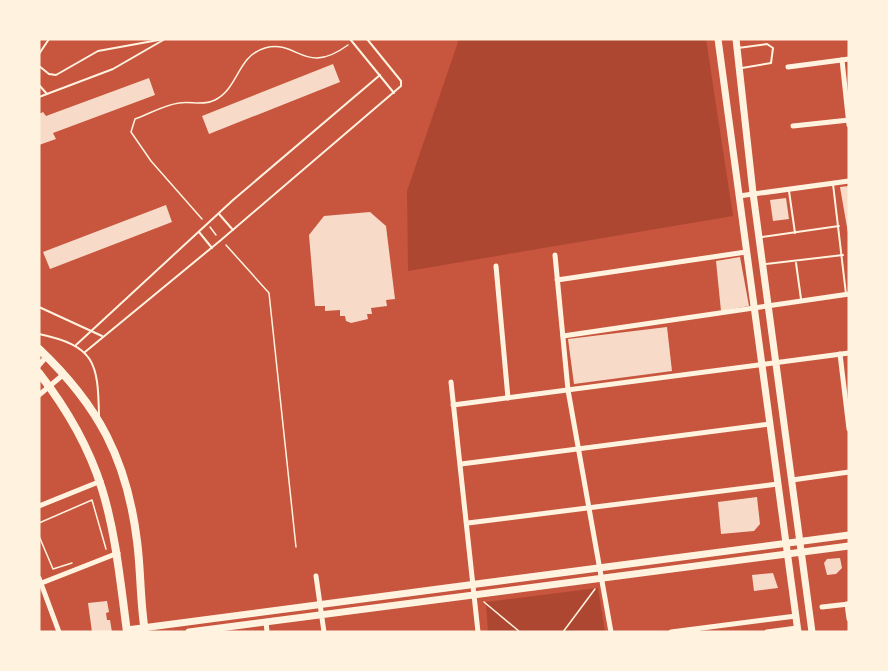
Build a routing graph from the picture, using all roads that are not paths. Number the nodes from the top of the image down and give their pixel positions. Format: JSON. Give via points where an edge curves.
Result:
{"nodes":[{"id":1,"x":49,"y":39,"type":"edge"},
{"id":2,"x":165,"y":39,"type":"edge"},
{"id":3,"x":350,"y":39,"type":"edge"},
{"id":4,"x":367,"y":39,"type":"edge"},
{"id":5,"x":718,"y":39,"type":"edge"},
{"id":6,"x":736,"y":39,"type":"edge"},
{"id":7,"x":737,"y":48,"type":"junction"},
{"id":8,"x":39,"y":54,"type":"edge"},
{"id":9,"x":849,"y":59,"type":"edge"},
{"id":10,"x":842,"y":60,"type":"junction"},
{"id":11,"x":39,"y":66,"type":"edge"},
{"id":12,"x":788,"y":67,"type":"dead end"},
{"id":13,"x":739,"y":68,"type":"junction"},
{"id":14,"x":380,"y":75,"type":"junction"},
{"id":15,"x":39,"y":85,"type":"edge"},
{"id":16,"x":394,"y":93,"type":"junction"},
{"id":17,"x":47,"y":94,"type":"junction"},
{"id":18,"x":39,"y":97,"type":"edge"},
{"id":19,"x":849,"y":120,"type":"edge"},
{"id":20,"x":849,"y":125,"type":"edge"},
{"id":21,"x":793,"y":126,"type":"dead end"},
{"id":22,"x":849,"y":181,"type":"edge"},
{"id":23,"x":833,"y":183,"type":"junction"},
{"id":24,"x":789,"y":189,"type":"junction"},
{"id":25,"x":753,"y":193,"type":"junction"},
{"id":26,"x":739,"y":196,"type":"junction"},
{"id":27,"x":218,"y":214,"type":"junction"},
{"id":28,"x":839,"y":226,"type":"junction"},
{"id":29,"x":232,"y":230,"type":"junction"},
{"id":30,"x":199,"y":232,"type":"junction"},
{"id":31,"x":795,"y":233,"type":"junction"},
{"id":32,"x":759,"y":237,"type":"junction"},
{"id":33,"x":212,"y":248,"type":"junction"},
{"id":34,"x":746,"y":252,"type":"junction"},
{"id":35,"x":555,"y":255,"type":"dead end"},
{"id":36,"x":843,"y":255,"type":"junction"},
{"id":37,"x":796,"y":261,"type":"junction"},
{"id":38,"x":763,"y":265,"type":"junction"},
{"id":39,"x":496,"y":266,"type":"dead end"},
{"id":40,"x":557,"y":280,"type":"junction"},
{"id":41,"x":848,"y":294,"type":"edge"},
{"id":42,"x":801,"y":302,"type":"junction"},
{"id":43,"x":39,"y":307,"type":"edge"},
{"id":44,"x":768,"y":307,"type":"junction"},
{"id":45,"x":755,"y":309,"type":"junction"},
{"id":46,"x":91,"y":329,"type":"junction"},
{"id":47,"x":39,"y":333,"type":"edge"},
{"id":48,"x":102,"y":336,"type":"junction"},
{"id":49,"x":562,"y":336,"type":"junction"},
{"id":50,"x":76,"y":345,"type":"junction"},
{"id":51,"x":39,"y":349,"type":"edge"},
{"id":52,"x":85,"y":352,"type":"junction"},
{"id":53,"x":849,"y":353,"type":"edge"},
{"id":54,"x":840,"y":354,"type":"junction"},
{"id":55,"x":47,"y":356,"type":"junction"},
{"id":56,"x":777,"y":362,"type":"junction"},
{"id":57,"x":39,"y":364,"type":"edge"},
{"id":58,"x":762,"y":364,"type":"junction"},
{"id":59,"x":39,"y":372,"type":"edge"},
{"id":60,"x":64,"y":374,"type":"junction"},
{"id":61,"x":451,"y":382,"type":"dead end"},
{"id":62,"x":50,"y":386,"type":"junction"},
{"id":63,"x":568,"y":390,"type":"junction"},
{"id":64,"x":39,"y":395,"type":"edge"},
{"id":65,"x":508,"y":398,"type":"junction"},
{"id":66,"x":453,"y":405,"type":"junction"},
{"id":67,"x":99,"y":419,"type":"junction"},
{"id":68,"x":770,"y":424,"type":"junction"},
{"id":69,"x":849,"y":429,"type":"edge"},
{"id":70,"x":579,"y":450,"type":"junction"},
{"id":71,"x":461,"y":464,"type":"junction"},
{"id":72,"x":849,"y":472,"type":"edge"},
{"id":73,"x":101,"y":480,"type":"junction"},
{"id":74,"x":792,"y":480,"type":"junction"},
{"id":75,"x":778,"y":483,"type":"junction"},
{"id":76,"x":39,"y":506,"type":"edge"},
{"id":77,"x":589,"y":508,"type":"junction"},
{"id":78,"x":468,"y":523,"type":"junction"},
{"id":79,"x":849,"y":535,"type":"edge"},
{"id":80,"x":800,"y":542,"type":"junction"},
{"id":81,"x":786,"y":544,"type":"junction"},
{"id":82,"x":849,"y":546,"type":"edge"},
{"id":83,"x":117,"y":553,"type":"junction"},
{"id":84,"x":801,"y":553,"type":"junction"},
{"id":85,"x":695,"y":555,"type":"junction"},
{"id":86,"x":787,"y":555,"type":"junction"},
{"id":87,"x":696,"y":566,"type":"junction"},
{"id":88,"x":601,"y":568,"type":"junction"},
{"id":89,"x":316,"y":576,"type":"dead end"},
{"id":90,"x":603,"y":578,"type":"junction"},
{"id":91,"x":40,"y":582,"type":"edge"},
{"id":92,"x":474,"y":585,"type":"junction"},
{"id":93,"x":475,"y":595,"type":"junction"},
{"id":94,"x":848,"y":604,"type":"edge"},
{"id":95,"x":320,"y":605,"type":"junction"},
{"id":96,"x":822,"y":607,"type":"dead end"},
{"id":97,"x":322,"y":615,"type":"junction"},
{"id":98,"x":796,"y":616,"type":"junction"},
{"id":99,"x":208,"y":619,"type":"junction"},
{"id":100,"x":849,"y":619,"type":"edge"},
{"id":101,"x":266,"y":622,"type":"junction"},
{"id":102,"x":729,"y":625,"type":"junction"},
{"id":103,"x":145,"y":630,"type":"edge"},
{"id":104,"x":797,"y":630,"type":"edge"},
{"id":105,"x":127,"y":631,"type":"edge"},
{"id":106,"x":212,"y":631,"type":"edge"},
{"id":107,"x":59,"y":632,"type":"edge"},
{"id":108,"x":189,"y":632,"type":"edge"},
{"id":109,"x":267,"y":632,"type":"edge"},
{"id":110,"x":324,"y":632,"type":"edge"},
{"id":111,"x":478,"y":632,"type":"edge"},
{"id":112,"x":611,"y":632,"type":"edge"},
{"id":113,"x":671,"y":632,"type":"edge"},
{"id":114,"x":730,"y":632,"type":"edge"},
{"id":115,"x":767,"y":632,"type":"edge"},
{"id":116,"x":812,"y":632,"type":"edge"}],
"edges":[{"from":1,"to":8,"type":"lane"},
{"from":2,"to":11,"type":"lane","via":[[98,51],[56,75]]},
{"from":2,"to":17,"type":"lane","via":[[113,69]]},
{"from":3,"to":14,"type":"lane"},
{"from":4,"to":16,"type":"lane","via":[[401,81]]},
{"from":5,"to":26,"type":"street"},
{"from":6,"to":7,"type":"street"},
{"from":7,"to":13,"type":"street"},
{"from":7,"to":13,"type":"lane","via":[[767,44],[773,48],[774,56],[771,63]]},
{"from":9,"to":10,"type":"street"},
{"from":10,"to":12,"type":"street"},
{"from":10,"to":19,"type":"street"},
{"from":13,"to":25,"type":"street"},
{"from":14,"to":16,"type":"lane"},
{"from":14,"to":27,"type":"lane"},
{"from":15,"to":17,"type":"lane"},
{"from":16,"to":29,"type":"lane"},
{"from":17,"to":18,"type":"lane"},
{"from":19,"to":20,"type":"street"},
{"from":19,"to":21,"type":"street"},
{"from":22,"to":23,"type":"street"},
{"from":23,"to":24,"type":"street"},
{"from":23,"to":28,"type":"lane"},
{"from":24,"to":25,"type":"street"},
{"from":24,"to":31,"type":"lane"},
{"from":25,"to":26,"type":"street"},
{"from":25,"to":32,"type":"street"},
{"from":26,"to":34,"type":"street"},
{"from":27,"to":29,"type":"lane"},
{"from":27,"to":30,"type":"lane"},
{"from":28,"to":31,"type":"lane"},
{"from":28,"to":36,"type":"lane"},
{"from":29,"to":33,"type":"lane"},
{"from":30,"to":33,"type":"lane"},
{"from":30,"to":46,"type":"lane"},
{"from":31,"to":32,"type":"lane"},
{"from":32,"to":38,"type":"street"},
{"from":33,"to":48,"type":"lane"},
{"from":34,"to":40,"type":"street"},
{"from":34,"to":45,"type":"street"},
{"from":35,"to":40,"type":"street"},
{"from":36,"to":37,"type":"lane"},
{"from":36,"to":41,"type":"lane"},
{"from":37,"to":38,"type":"lane"},
{"from":37,"to":42,"type":"lane"},
{"from":38,"to":44,"type":"street"},
{"from":39,"to":65,"type":"street"},
{"from":40,"to":49,"type":"street"},
{"from":41,"to":42,"type":"street"},
{"from":42,"to":44,"type":"street"},
{"from":43,"to":46,"type":"lane"},
{"from":44,"to":45,"type":"street"},
{"from":44,"to":56,"type":"street"},
{"from":45,"to":49,"type":"street"},
{"from":45,"to":58,"type":"street"},
{"from":46,"to":48,"type":"lane"},
{"from":46,"to":50,"type":"lane"},
{"from":47,"to":50,"type":"lane"},
{"from":48,"to":52,"type":"lane"},
{"from":49,"to":63,"type":"street"},
{"from":50,"to":52,"type":"lane"},
{"from":51,"to":55,"type":"main road"},
{"from":52,"to":67,"type":"lane","via":[[95,373]]},
{"from":53,"to":54,"type":"street"},
{"from":54,"to":56,"type":"street"},
{"from":54,"to":69,"type":"street"},
{"from":55,"to":57,"type":"street"},
{"from":55,"to":60,"type":"main road"},
{"from":56,"to":58,"type":"street"},
{"from":56,"to":74,"type":"street"},
{"from":58,"to":63,"type":"street"},
{"from":58,"to":68,"type":"street"},
{"from":59,"to":62,"type":"main road"},
{"from":60,"to":62,"type":"street"},
{"from":60,"to":67,"type":"main road"},
{"from":61,"to":66,"type":"street"},
{"from":62,"to":64,"type":"street"},
{"from":62,"to":73,"type":"main road","via":[[74,421]]},
{"from":63,"to":65,"type":"street"},
{"from":63,"to":70,"type":"street"},
{"from":65,"to":66,"type":"street"},
{"from":66,"to":71,"type":"street"},
{"from":67,"to":103,"type":"main road","via":[[115,452],[131,506]]},
{"from":68,"to":70,"type":"street"},
{"from":68,"to":75,"type":"street"},
{"from":70,"to":71,"type":"street"},
{"from":70,"to":77,"type":"street"},
{"from":71,"to":78,"type":"street"},
{"from":72,"to":74,"type":"street"},
{"from":73,"to":76,"type":"street"},
{"from":73,"to":83,"type":"main road"},
{"from":74,"to":80,"type":"street"},
{"from":75,"to":77,"type":"street"},
{"from":75,"to":81,"type":"street"},
{"from":77,"to":78,"type":"street"},
{"from":77,"to":88,"type":"street"},
{"from":78,"to":92,"type":"street"},
{"from":79,"to":80,"type":"street"},
{"from":80,"to":81,"type":"street"},
{"from":80,"to":84,"type":"street"},
{"from":81,"to":85,"type":"street"},
{"from":81,"to":86,"type":"street"},
{"from":82,"to":84,"type":"street"},
{"from":83,"to":91,"type":"street"},
{"from":83,"to":105,"type":"main road"},
{"from":84,"to":86,"type":"street"},
{"from":84,"to":116,"type":"street"},
{"from":85,"to":87,"type":"street"},
{"from":85,"to":88,"type":"street"},
{"from":86,"to":87,"type":"street"},
{"from":86,"to":98,"type":"street"},
{"from":87,"to":90,"type":"street"},
{"from":88,"to":90,"type":"street"},
{"from":88,"to":92,"type":"street"},
{"from":89,"to":95,"type":"street"},
{"from":90,"to":93,"type":"street"},
{"from":90,"to":112,"type":"street"},
{"from":91,"to":107,"type":"street"},
{"from":92,"to":93,"type":"street"},
{"from":92,"to":95,"type":"street"},
{"from":93,"to":97,"type":"street"},
{"from":93,"to":111,"type":"street"},
{"from":94,"to":96,"type":"street"},
{"from":94,"to":100,"type":"street"},
{"from":95,"to":97,"type":"street"},
{"from":95,"to":99,"type":"street"},
{"from":97,"to":101,"type":"street"},
{"from":97,"to":110,"type":"street"},
{"from":98,"to":102,"type":"street"},
{"from":98,"to":104,"type":"street"},
{"from":99,"to":103,"type":"street"},
{"from":99,"to":106,"type":"street"},
{"from":101,"to":106,"type":"street"},
{"from":101,"to":109,"type":"street"},
{"from":102,"to":113,"type":"street"},
{"from":102,"to":114,"type":"street"},
{"from":103,"to":105,"type":"street"},
{"from":104,"to":115,"type":"street"},
{"from":106,"to":108,"type":"street"}]}
